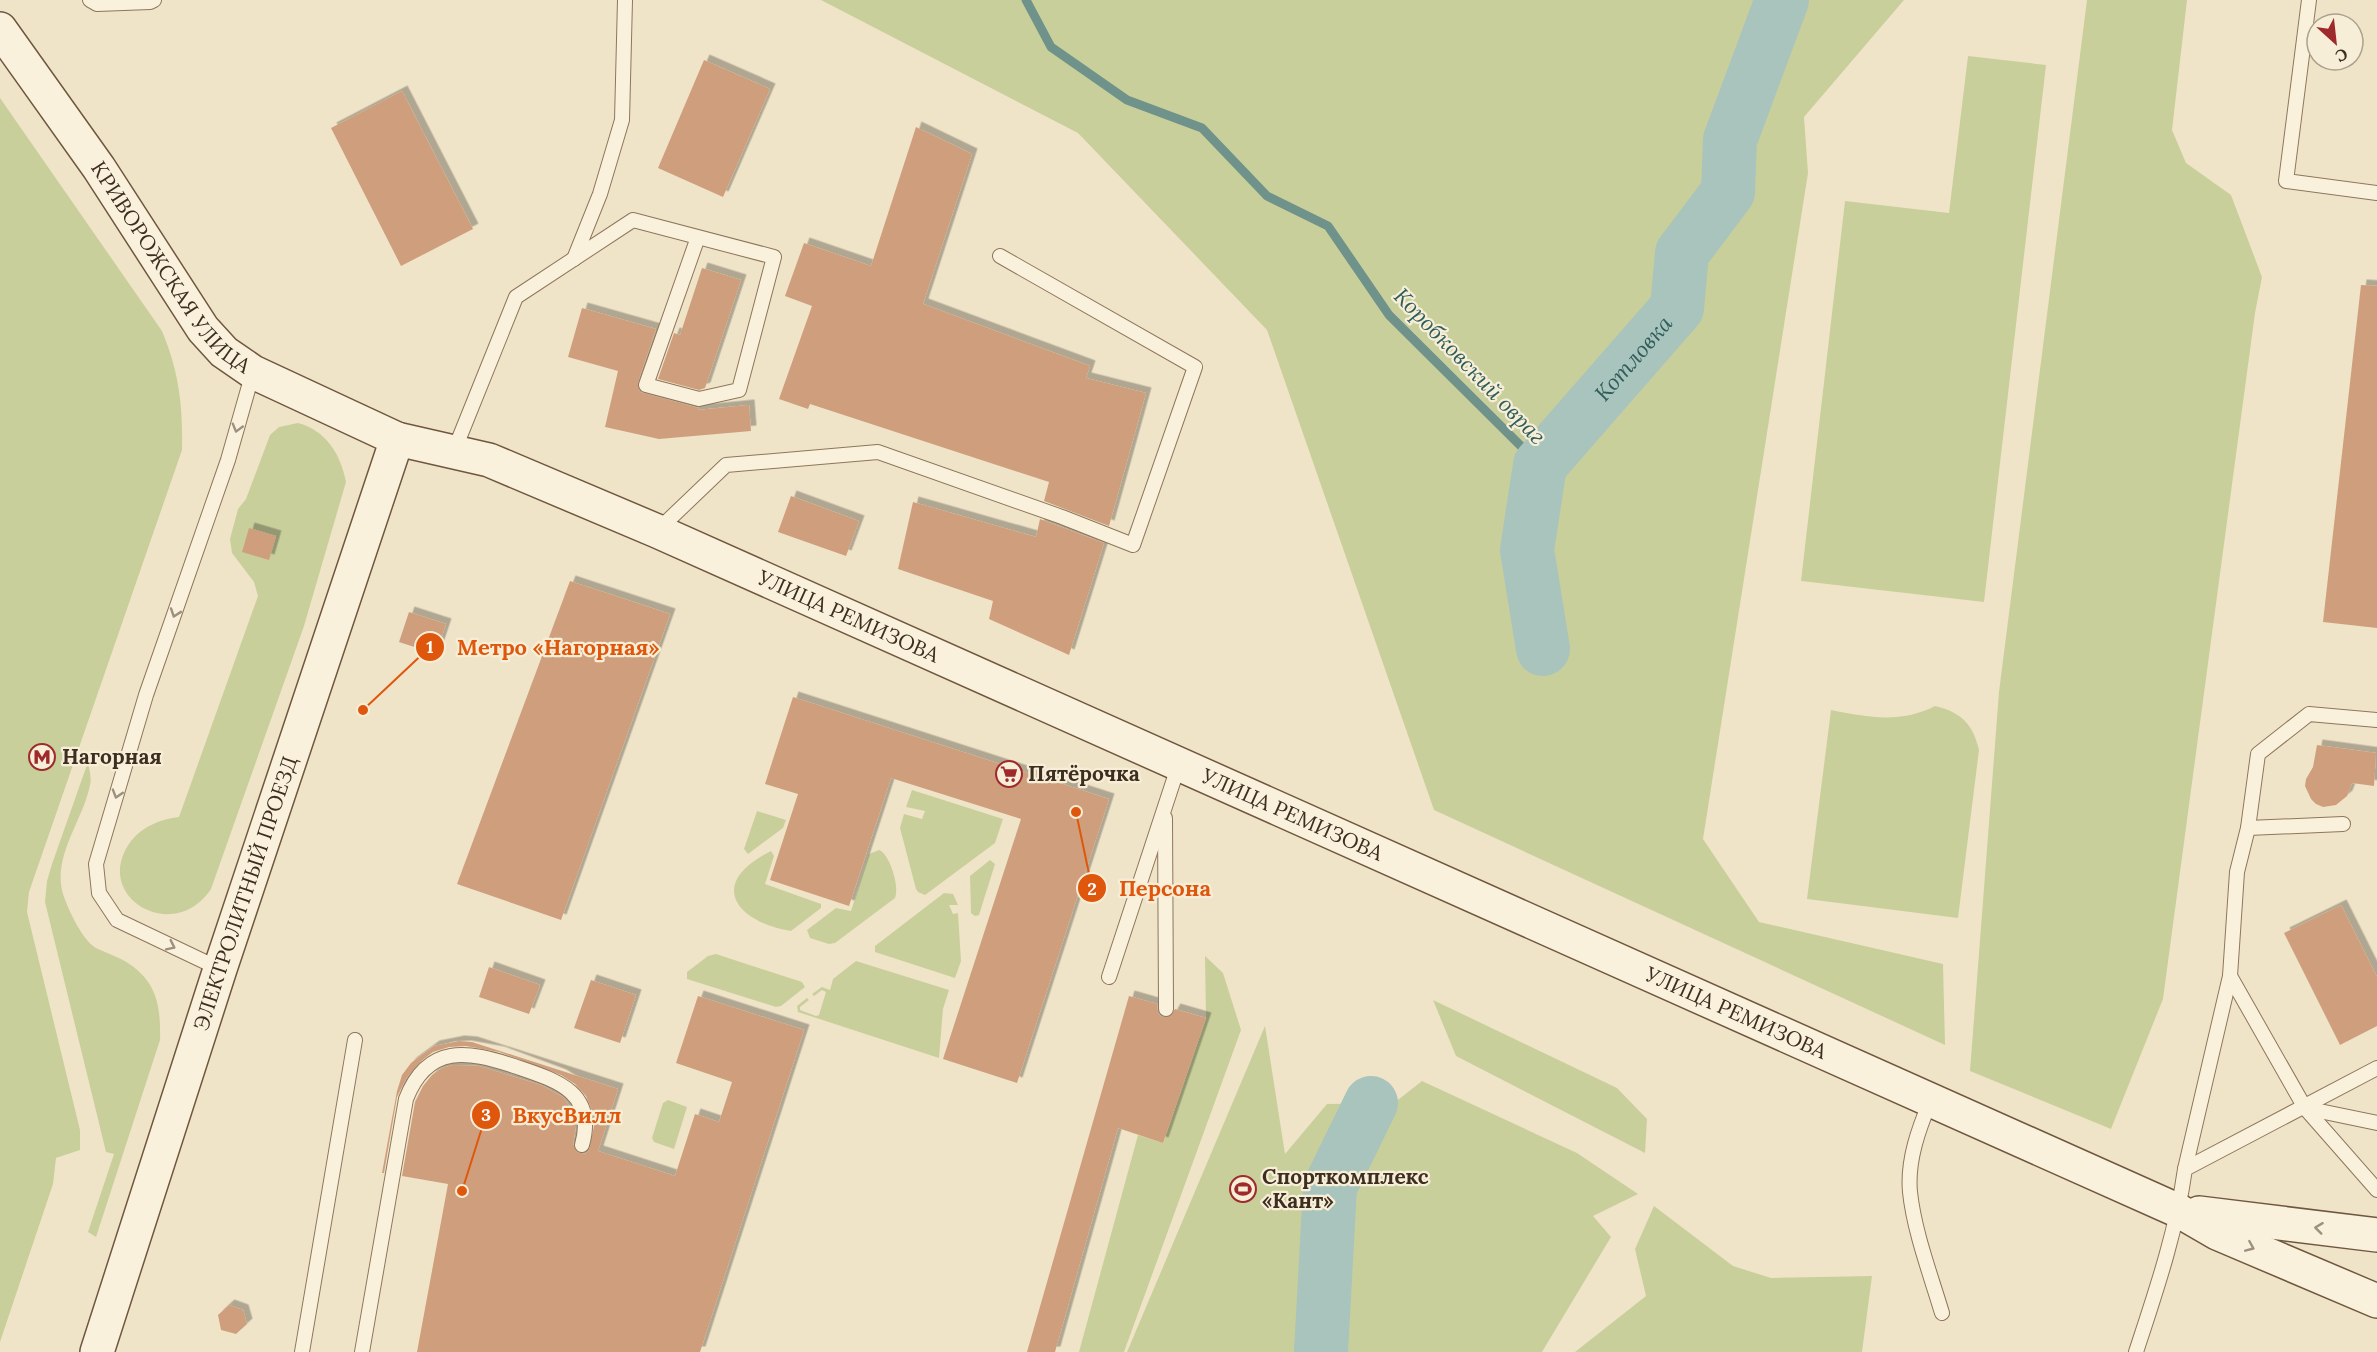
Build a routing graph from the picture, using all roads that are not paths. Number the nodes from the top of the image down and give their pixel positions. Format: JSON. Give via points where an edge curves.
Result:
{"nodes":[{"id":1,"x":90,"y":0,"type":"edge"},
{"id":2,"x":154,"y":0,"type":"edge"},
{"id":3,"x":624,"y":0,"type":"edge"},
{"id":4,"x":2309,"y":0,"type":"edge"},
{"id":5,"x":0,"y":29,"type":"edge"},
{"id":6,"x":2377,"y":193,"type":"edge"},
{"id":7,"x":698,"y":237,"type":"junction"},
{"id":8,"x":1000,"y":256,"type":"dead end"},
{"id":9,"x":574,"y":259,"type":"junction"},
{"id":10,"x":253,"y":372,"type":"junction"},
{"id":11,"x":398,"y":439,"type":"junction"},
{"id":12,"x":454,"y":451,"type":"junction"},
{"id":13,"x":657,"y":531,"type":"junction"},
{"id":14,"x":2377,"y":720,"type":"edge"},
{"id":15,"x":1179,"y":764,"type":"junction"},
{"id":16,"x":1165,"y":807,"type":"junction"},
{"id":17,"x":2343,"y":824,"type":"dead end"},
{"id":18,"x":2248,"y":828,"type":"junction"},
{"id":19,"x":220,"y":969,"type":"junction"},
{"id":20,"x":2230,"y":976,"type":"junction"},
{"id":21,"x":1109,"y":977,"type":"dead end"},
{"id":22,"x":1166,"y":1009,"type":"dead end"},
{"id":23,"x":355,"y":1040,"type":"dead end"},
{"id":24,"x":2377,"y":1068,"type":"edge"},
{"id":25,"x":1931,"y":1099,"type":"junction"},
{"id":26,"x":2305,"y":1108,"type":"junction"},
{"id":27,"x":2377,"y":1123,"type":"edge"},
{"id":28,"x":582,"y":1146,"type":"dead end"},
{"id":29,"x":2185,"y":1170,"type":"junction"},
{"id":30,"x":2377,"y":1190,"type":"edge"},
{"id":31,"x":2179,"y":1211,"type":"junction"},
{"id":32,"x":2377,"y":1235,"type":"edge"},
{"id":33,"x":2373,"y":1297,"type":"edge"},
{"id":34,"x":1942,"y":1313,"type":"dead end"},
{"id":35,"x":97,"y":1352,"type":"edge"},
{"id":36,"x":302,"y":1352,"type":"edge"},
{"id":37,"x":362,"y":1352,"type":"edge"},
{"id":38,"x":2136,"y":1352,"type":"edge"}],
"edges":[{"from":1,"to":2,"type":"lane","via":[[97,4]]},
{"from":3,"to":9,"type":"lane","via":[[622,120],[600,194]]},
{"from":4,"to":6,"type":"lane","via":[[2286,181]]},
{"from":5,"to":10,"type":"street","name":"КРИВОРОЖСКАЯ УЛИЦА","via":[[99,168],[203,329],[224,352]]},
{"from":7,"to":7,"type":"lane","via":[[774,257],[739,390],[699,399],[645,385]]},
{"from":7,"to":9,"type":"lane","via":[[633,220]]},
{"from":8,"to":13,"type":"lane","via":[[1195,367],[1133,545],[878,452],[726,465]]},
{"from":9,"to":12,"type":"lane","via":[[516,297]]},
{"from":10,"to":11,"type":"street","name":"КРИВОРОЖСКАЯ УЛИЦА"},
{"from":10,"to":19,"type":"lane","one_way":true,"via":[[228,460],[146,695],[96,864],[99,893],[117,920]]},
{"from":11,"to":12,"type":"street","name":"УЛИЦА РЕМИЗОВА"},
{"from":11,"to":19,"type":"street","name":"ЭЛЕКТРОЛИТНЫЙ ПРОЕЗД"},
{"from":12,"to":13,"type":"street","name":"УЛИЦА РЕМИЗОВА","via":[[489,460]]},
{"from":13,"to":15,"type":"street","name":"УЛИЦА РЕМИЗОВА"},
{"from":14,"to":18,"type":"lane","via":[[2308,714],[2258,754]]},
{"from":15,"to":16,"type":"lane"},
{"from":15,"to":25,"type":"street","name":"УЛИЦА РЕМИЗОВА"},
{"from":16,"to":21,"type":"lane"},
{"from":16,"to":22,"type":"lane"},
{"from":17,"to":18,"type":"lane"},
{"from":18,"to":20,"type":"lane","via":[[2237,872]]},
{"from":19,"to":35,"type":"street","name":"ЭЛЕКТРОЛИТНЫЙ ПРОЕЗД"},
{"from":20,"to":26,"type":"lane"},
{"from":20,"to":29,"type":"lane"},
{"from":23,"to":36,"type":"lane"},
{"from":24,"to":26,"type":"lane"},
{"from":25,"to":31,"type":"street","name":"УЛИЦА РЕМИЗОВА"},
{"from":25,"to":34,"type":"lane","via":[[1917,1132],[1910,1192]]},
{"from":26,"to":27,"type":"lane"},
{"from":26,"to":29,"type":"lane"},
{"from":26,"to":30,"type":"lane"},
{"from":28,"to":37,"type":"lane","via":[[585,1118],[579,1101],[556,1080],[465,1054],[449,1056],[422,1072],[406,1099]]},
{"from":29,"to":31,"type":"lane"},
{"from":32,"to":31,"type":"street","name":"УЛИЦА РЕМИЗОВА","one_way":true},
{"from":31,"to":33,"type":"street","name":"УЛИЦА РЕМИЗОВА","one_way":true,"via":[[2217,1233]]},
{"from":31,"to":38,"type":"lane"}]}
